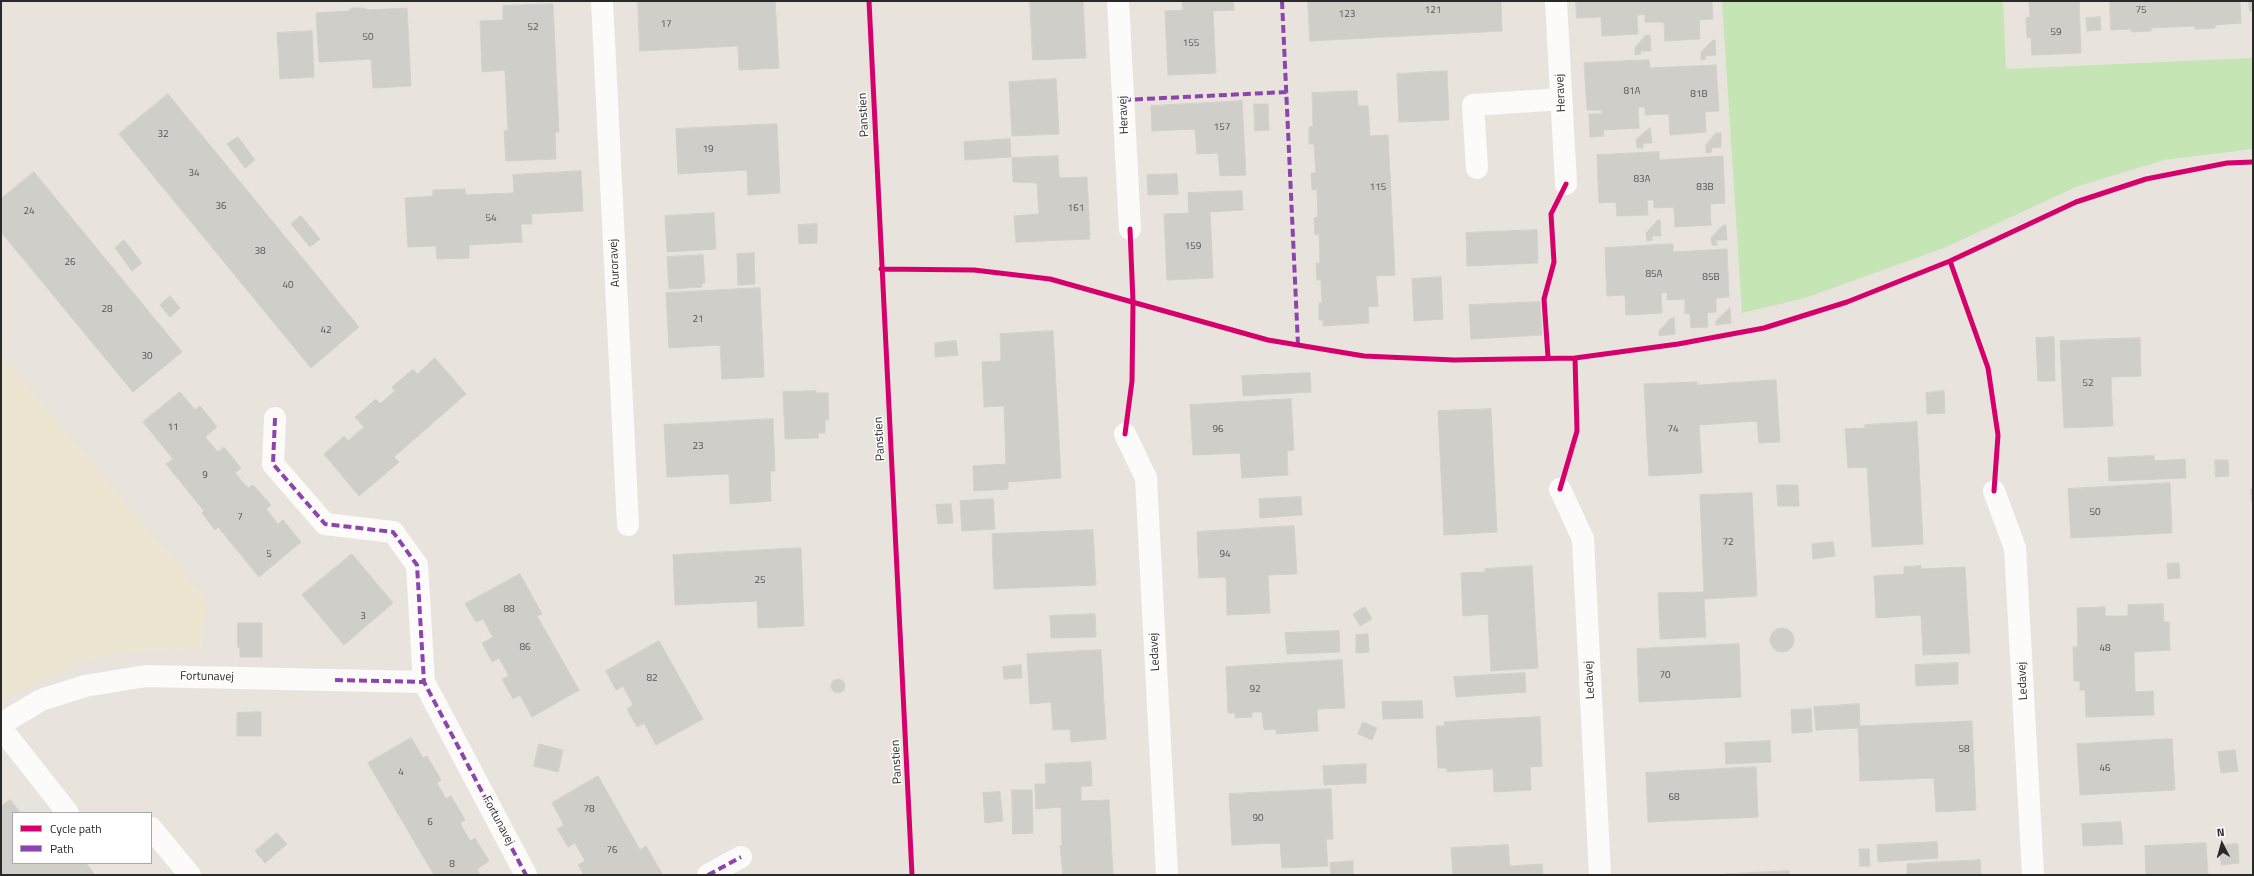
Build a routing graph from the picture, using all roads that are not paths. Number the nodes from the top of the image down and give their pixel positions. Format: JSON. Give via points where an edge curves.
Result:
{"nodes":[{"id":1,"x":602,"y":1,"type":"edge"},
{"id":2,"x":1118,"y":1,"type":"edge"},
{"id":3,"x":1556,"y":1,"type":"edge"},
{"id":4,"x":1561,"y":98,"type":"junction"},
{"id":5,"x":1477,"y":168,"type":"dead end"},
{"id":6,"x":1566,"y":184,"type":"dead end"},
{"id":7,"x":1130,"y":230,"type":"dead end"},
{"id":8,"x":275,"y":418,"type":"dead end"},
{"id":9,"x":1125,"y":434,"type":"dead end"},
{"id":10,"x":1560,"y":489,"type":"dead end"},
{"id":11,"x":1994,"y":491,"type":"dead end"},
{"id":12,"x":628,"y":525,"type":"dead end"},
{"id":13,"x":424,"y":682,"type":"junction"},
{"id":14,"x":1,"y":724,"type":"edge"},
{"id":15,"x":1,"y":728,"type":"edge"},
{"id":16,"x":67,"y":812,"type":"edge"},
{"id":17,"x":152,"y":829,"type":"edge"},
{"id":18,"x":741,"y":857,"type":"dead end"},
{"id":19,"x":190,"y":875,"type":"edge"},
{"id":20,"x":526,"y":875,"type":"edge"},
{"id":21,"x":708,"y":875,"type":"edge"},
{"id":22,"x":1167,"y":875,"type":"edge"},
{"id":23,"x":1600,"y":875,"type":"edge"},
{"id":24,"x":2033,"y":875,"type":"edge"}],
"edges":[{"from":1,"to":12,"type":"street","name":"Auroravej"},
{"from":2,"to":7,"type":"street","name":"Heravej"},
{"from":3,"to":4,"type":"street","name":"Heravej"},
{"from":4,"to":5,"type":"street","via":[[1473,105]]},
{"from":4,"to":6,"type":"street","name":"Heravej"},
{"from":8,"to":13,"type":"street","name":"Fortunavej","via":[[273,464],[325,524],[393,532],[417,565]]},
{"from":9,"to":22,"type":"street","name":"Ledavej","via":[[1146,478]]},
{"from":10,"to":23,"type":"street","name":"Ledavej","via":[[1583,539]]},
{"from":11,"to":24,"type":"street","name":"Ledavej","via":[[2015,548]]},
{"from":13,"to":14,"type":"street","name":"Fortunavej","via":[[146,676],[85,686],[40,700]]},
{"from":13,"to":20,"type":"street","name":"Fortunavej"},
{"from":15,"to":16,"type":"street"},
{"from":17,"to":19,"type":"street"},
{"from":18,"to":21,"type":"street"}]}
